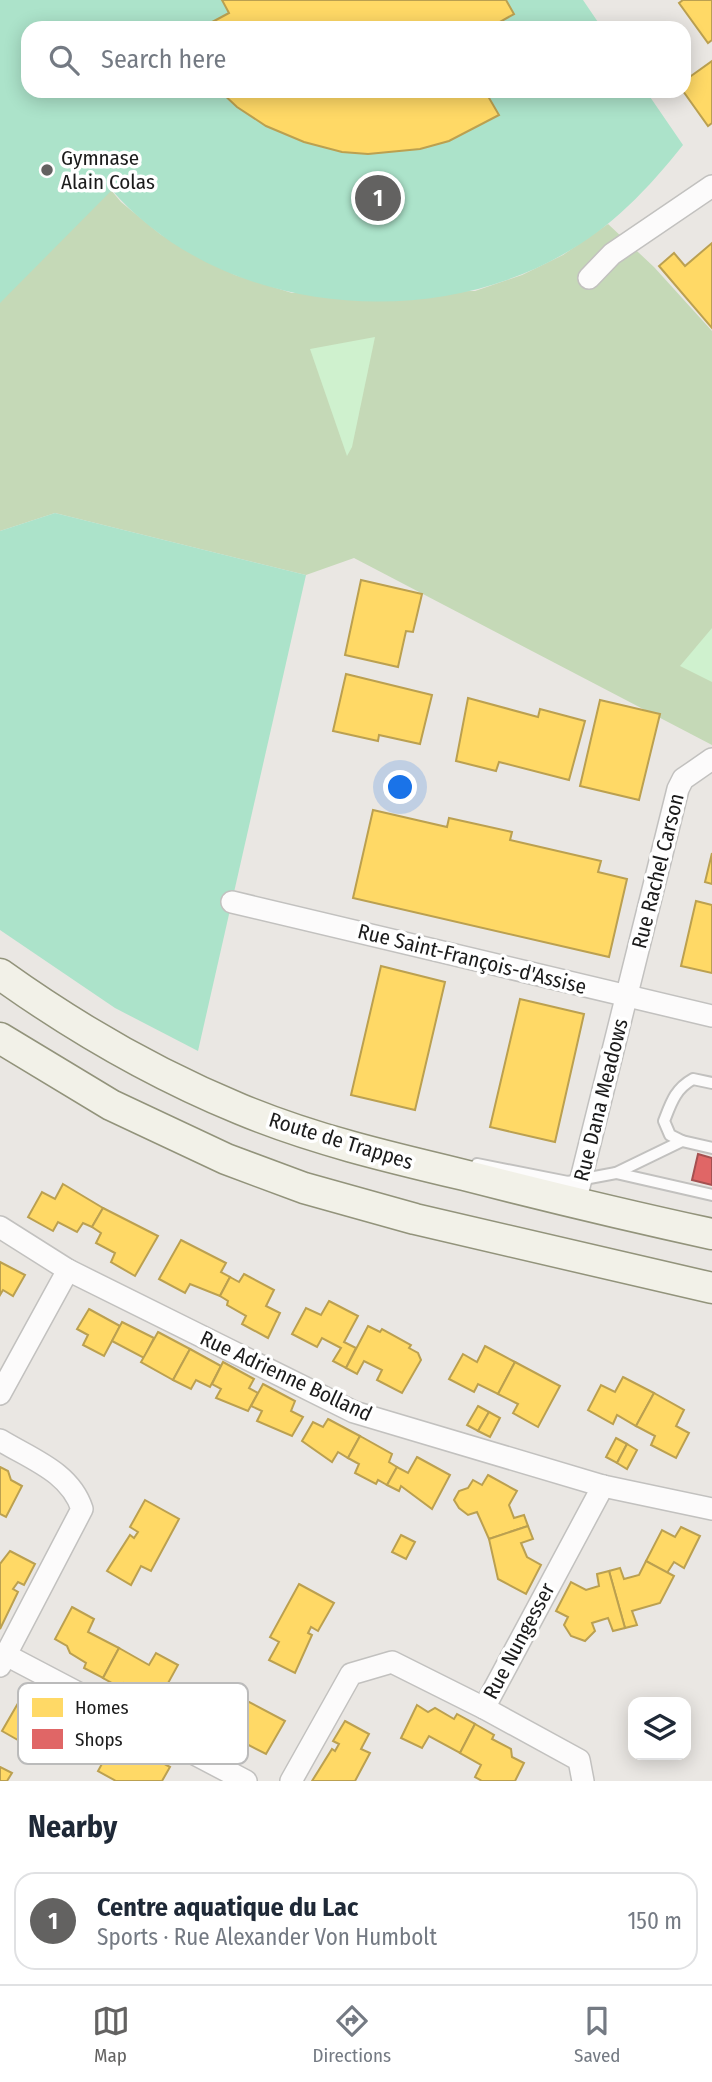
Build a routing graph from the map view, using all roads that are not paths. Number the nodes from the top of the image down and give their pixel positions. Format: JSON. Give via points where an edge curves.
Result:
{"nodes":[{"id":1,"x":712,"y":186,"type":"edge"},
{"id":2,"x":589,"y":278,"type":"dead end"},
{"id":3,"x":712,"y":759,"type":"edge"},
{"id":4,"x":232,"y":902,"type":"dead end"},
{"id":5,"x":0,"y":974,"type":"edge"},
{"id":6,"x":627,"y":998,"type":"junction"},
{"id":7,"x":712,"y":1016,"type":"edge"},
{"id":8,"x":0,"y":1038,"type":"edge"},
{"id":9,"x":712,"y":1083,"type":"edge"},
{"id":10,"x":323,"y":1139,"type":"junction"},
{"id":11,"x":682,"y":1141,"type":"junction"},
{"id":12,"x":712,"y":1148,"type":"edge"},
{"id":13,"x":447,"y":1157,"type":"dead end"},
{"id":14,"x":460,"y":1160,"type":"dead end"},
{"id":15,"x":616,"y":1172,"type":"junction"},
{"id":16,"x":578,"y":1192,"type":"junction"},
{"id":17,"x":712,"y":1195,"type":"edge"},
{"id":18,"x":0,"y":1227,"type":"edge"},
{"id":19,"x":712,"y":1234,"type":"edge"},
{"id":20,"x":68,"y":1270,"type":"junction"},
{"id":21,"x":712,"y":1288,"type":"edge"},
{"id":22,"x":0,"y":1394,"type":"edge"},
{"id":23,"x":0,"y":1440,"type":"edge"},
{"id":24,"x":603,"y":1486,"type":"junction"},
{"id":25,"x":712,"y":1509,"type":"edge"},
{"id":26,"x":3,"y":1660,"type":"edge"},
{"id":27,"x":49,"y":1683,"type":"edge"},
{"id":28,"x":484,"y":1708,"type":"junction"},
{"id":29,"x":212,"y":1764,"type":"edge"},
{"id":30,"x":246,"y":1781,"type":"edge"},
{"id":31,"x":291,"y":1781,"type":"edge"},
{"id":32,"x":583,"y":1781,"type":"edge"}],
"edges":[{"from":1,"to":2,"type":"street","via":[[612,254]]},
{"from":3,"to":6,"type":"street","name":"Rue Rachel Carson","via":[[683,779],[678,789]]},
{"from":4,"to":6,"type":"street","name":"Rue Saint-François-d'Assise"},
{"from":5,"to":10,"type":"main road","name":"Route de Trappes","via":[[133,1057],[239,1109]]},
{"from":6,"to":7,"type":"street","name":"Rue Saint-François-d'Assise"},
{"from":6,"to":16,"type":"street","name":"Rue Dana Meadows"},
{"from":8,"to":21,"type":"main road","via":[[111,1105],[226,1159],[304,1188],[428,1222]]},
{"from":9,"to":11,"type":"lane","via":[[693,1079],[682,1084],[673,1097],[664,1121],[670,1135]]},
{"from":10,"to":13,"type":"lane"},
{"from":10,"to":16,"type":"main road","name":"Route de Trappes"},
{"from":11,"to":12,"type":"lane"},
{"from":11,"to":15,"type":"lane"},
{"from":14,"to":16,"type":"lane","via":[[568,1182]]},
{"from":15,"to":16,"type":"lane"},
{"from":15,"to":17,"type":"lane"},
{"from":16,"to":19,"type":"main road","name":"Route de Trappes"},
{"from":18,"to":20,"type":"street","name":"Rue Adrienne Bolland"},
{"from":20,"to":22,"type":"street"},
{"from":20,"to":24,"type":"street","name":"Rue Adrienne Bolland","via":[[354,1412]]},
{"from":23,"to":26,"type":"street","via":[[64,1478],[82,1509]]},
{"from":24,"to":25,"type":"street","name":"Rue Adrienne Bolland"},
{"from":24,"to":28,"type":"street","name":"Rue Nungesser"},
{"from":26,"to":27,"type":"street"},
{"from":28,"to":31,"type":"street","name":"Rue Nungesser","via":[[392,1662],[351,1674]]},
{"from":28,"to":32,"type":"street","via":[[579,1760]]},
{"from":29,"to":30,"type":"street"}]}
